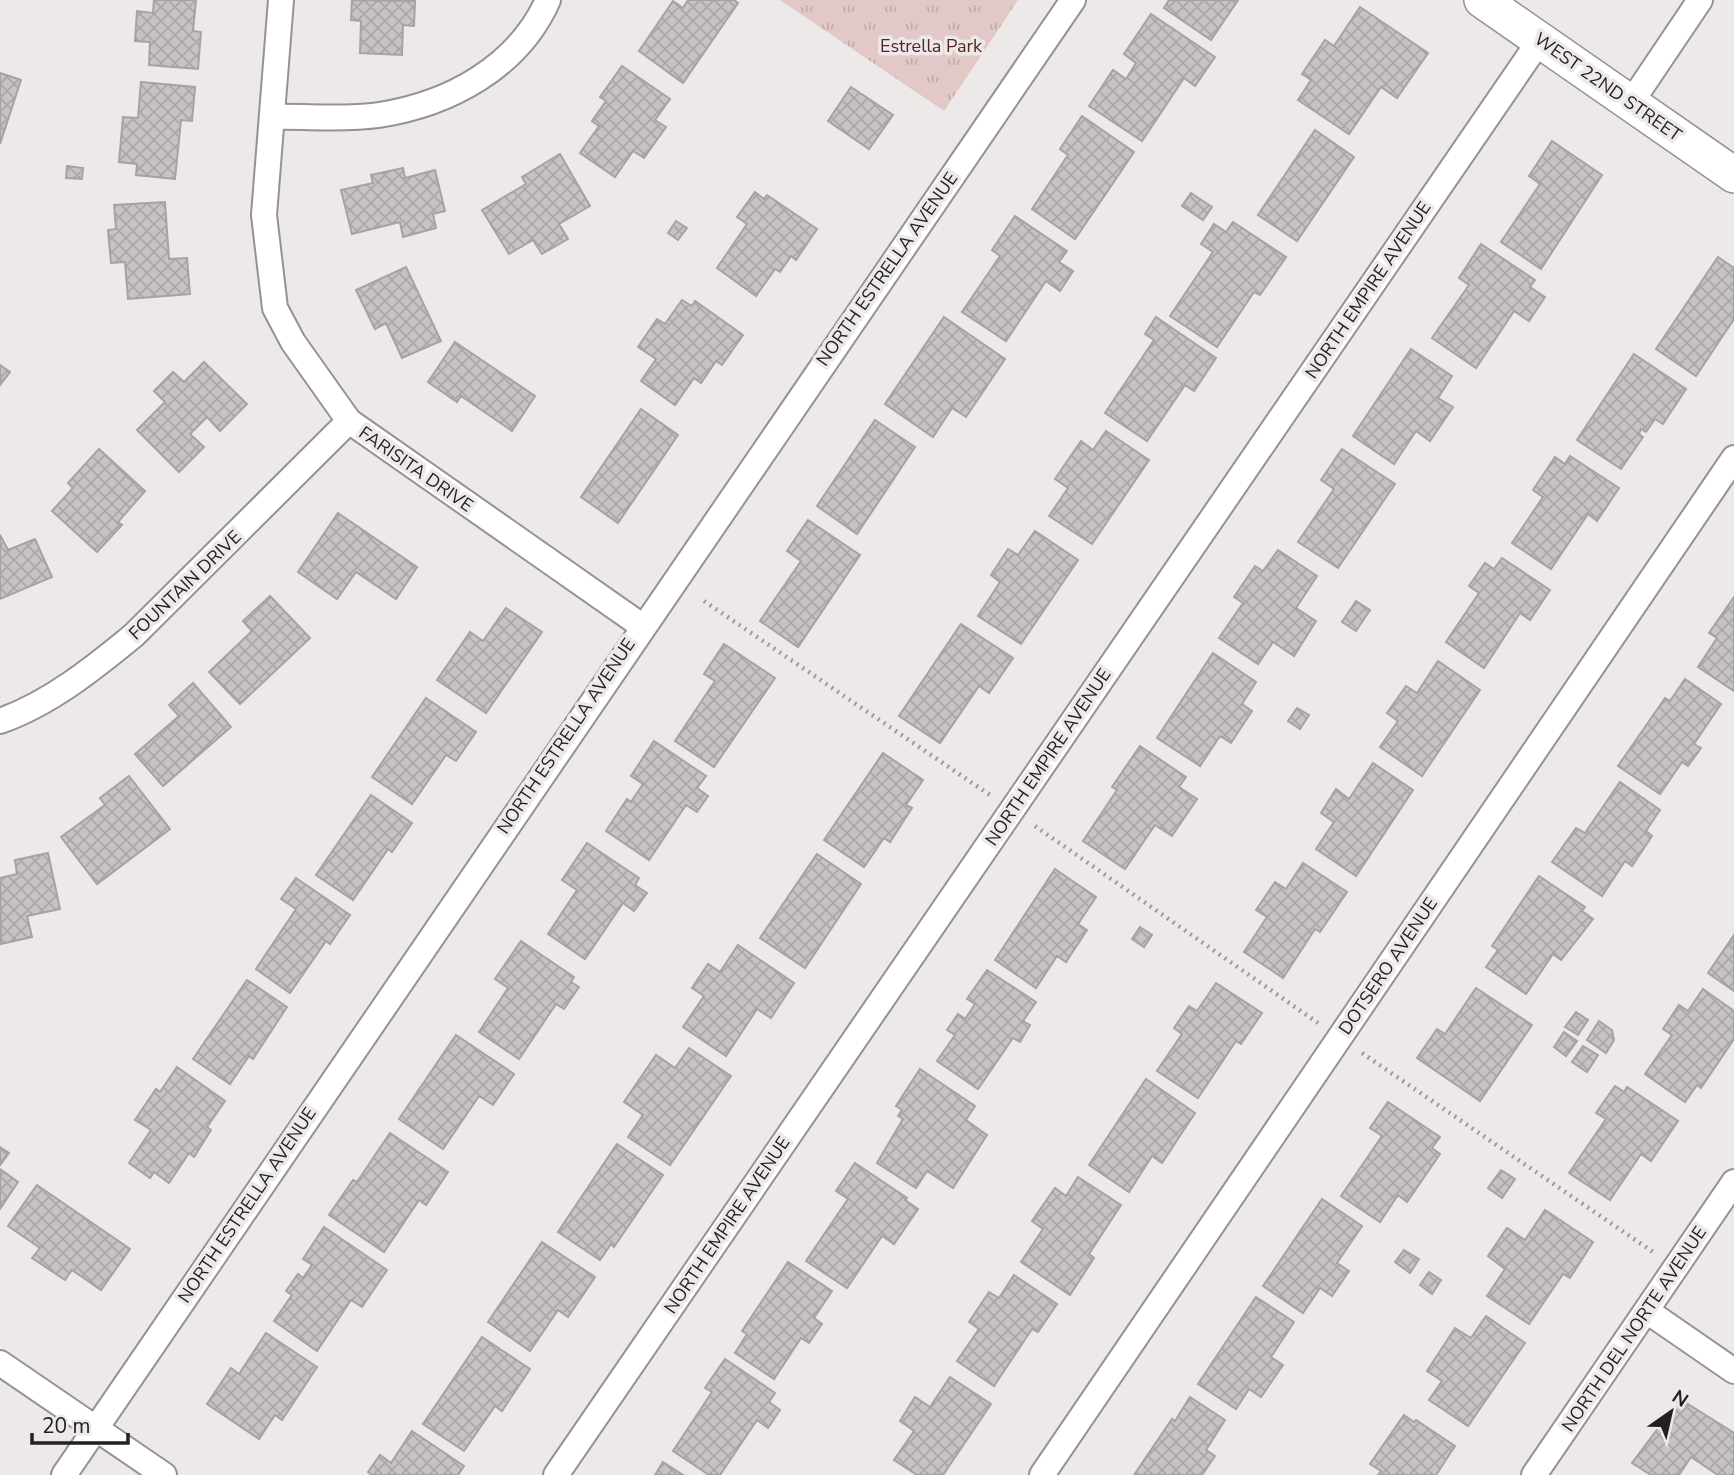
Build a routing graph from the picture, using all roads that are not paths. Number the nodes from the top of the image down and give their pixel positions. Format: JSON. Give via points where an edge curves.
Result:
{"nodes":[{"id":1,"x":281,"y":0,"type":"edge"},
{"id":2,"x":548,"y":0,"type":"edge"},
{"id":3,"x":1073,"y":0,"type":"edge"},
{"id":4,"x":1482,"y":0,"type":"edge"},
{"id":5,"x":1700,"y":0,"type":"edge"},
{"id":6,"x":1540,"y":40,"type":"junction"},
{"id":7,"x":1630,"y":104,"type":"junction"},
{"id":8,"x":272,"y":117,"type":"junction"},
{"id":9,"x":1734,"y":175,"type":"edge"},
{"id":10,"x":349,"y":421,"type":"junction"},
{"id":11,"x":1734,"y":458,"type":"edge"},
{"id":12,"x":642,"y":625,"type":"junction"},
{"id":13,"x":0,"y":721,"type":"edge"},
{"id":14,"x":1734,"y":1182,"type":"edge"},
{"id":15,"x":1647,"y":1311,"type":"junction"},
{"id":16,"x":0,"y":1363,"type":"edge"},
{"id":17,"x":1734,"y":1371,"type":"edge"},
{"id":18,"x":95,"y":1428,"type":"junction"},
{"id":19,"x":64,"y":1475,"type":"edge"},
{"id":20,"x":164,"y":1475,"type":"edge"},
{"id":21,"x":556,"y":1475,"type":"edge"},
{"id":22,"x":1042,"y":1475,"type":"edge"},
{"id":23,"x":1534,"y":1475,"type":"edge"}],
"edges":[{"from":1,"to":8,"type":"street","name":"FARISITA DRIVE"},
{"from":2,"to":8,"type":"street","via":[[522,45],[460,90],[377,115]]},
{"from":3,"to":12,"type":"street","name":"NORTH ESTRELLA AVENUE"},
{"from":4,"to":6,"type":"street","name":"WEST 22ND STREET"},
{"from":5,"to":7,"type":"street"},
{"from":6,"to":7,"type":"street","name":"WEST 22ND STREET"},
{"from":6,"to":21,"type":"street","name":"NORTH EMPIRE AVENUE"},
{"from":7,"to":9,"type":"street","name":"WEST 22ND STREET"},
{"from":8,"to":10,"type":"street","name":"FARISITA DRIVE","via":[[264,215],[275,308],[293,342]]},
{"from":10,"to":12,"type":"street","name":"FARISITA DRIVE"},
{"from":10,"to":13,"type":"street","name":"FOUNTAIN DRIVE","via":[[134,635],[23,713]]},
{"from":11,"to":22,"type":"street","name":"DOTSERO AVENUE"},
{"from":12,"to":18,"type":"street","name":"NORTH ESTRELLA AVENUE"},
{"from":14,"to":15,"type":"street","name":"NORTH DEL NORTE AVENUE"},
{"from":15,"to":17,"type":"street"},
{"from":15,"to":23,"type":"street","name":"NORTH DEL NORTE AVENUE"},
{"from":16,"to":18,"type":"street"},
{"from":18,"to":19,"type":"street","name":"NORTH ESTRELLA AVENUE"},
{"from":18,"to":20,"type":"street"}]}
